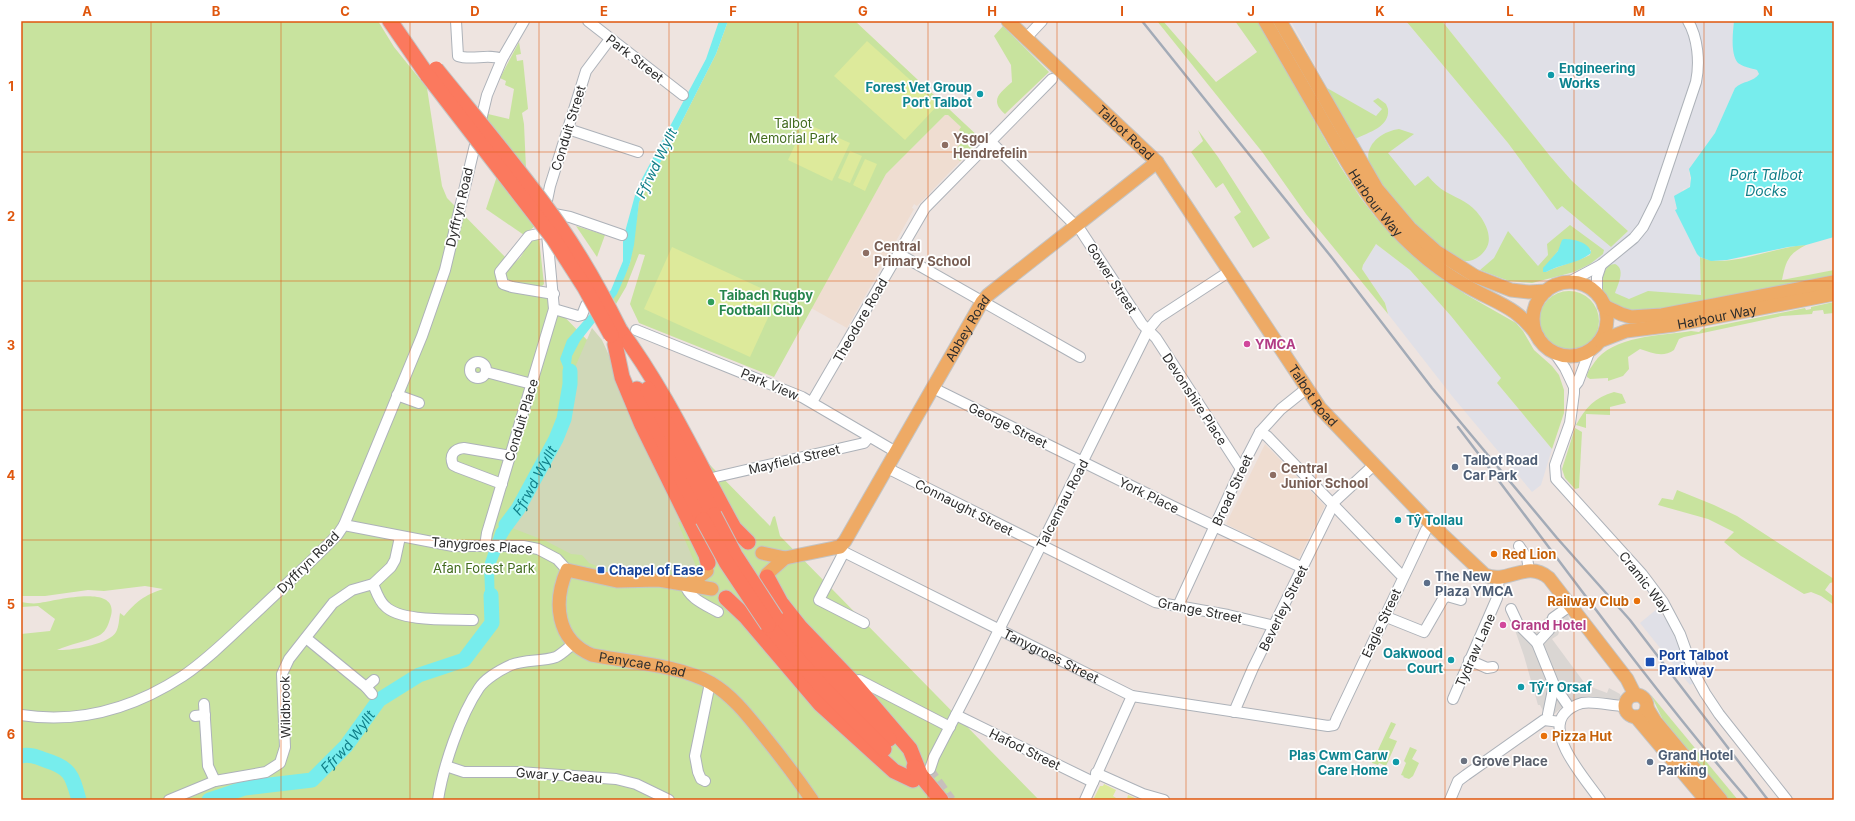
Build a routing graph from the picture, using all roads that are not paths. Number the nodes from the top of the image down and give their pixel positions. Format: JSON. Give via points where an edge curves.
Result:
{"nodes":[{"id":1,"x":390,"y":21,"type":"edge"},
{"id":2,"x":401,"y":21,"type":"edge"},
{"id":3,"x":456,"y":21,"type":"edge"},
{"id":4,"x":524,"y":21,"type":"edge"},
{"id":5,"x":588,"y":21,"type":"edge"},
{"id":6,"x":1008,"y":21,"type":"edge"},
{"id":7,"x":1042,"y":21,"type":"edge"},
{"id":8,"x":1265,"y":21,"type":"edge"},
{"id":9,"x":1280,"y":21,"type":"edge"},
{"id":10,"x":1688,"y":21,"type":"edge"},
{"id":11,"x":1026,"y":38,"type":"junction"},
{"id":12,"x":610,"y":39,"type":"junction"},
{"id":13,"x":502,"y":59,"type":"junction"},
{"id":14,"x":432,"y":73,"type":"junction"},
{"id":15,"x":1052,"y":79,"type":"dead end"},
{"id":16,"x":683,"y":95,"type":"dead end"},
{"id":17,"x":568,"y":129,"type":"junction"},
{"id":18,"x":990,"y":141,"type":"junction"},
{"id":19,"x":638,"y":152,"type":"dead end"},
{"id":20,"x":1157,"y":162,"type":"junction"},
{"id":21,"x":545,"y":212,"type":"junction"},
{"id":22,"x":1076,"y":226,"type":"junction"},
{"id":23,"x":546,"y":228,"type":"junction"},
{"id":24,"x":622,"y":235,"type":"dead end"},
{"id":25,"x":899,"y":254,"type":"junction"},
{"id":26,"x":1601,"y":265,"type":"junction"},
{"id":27,"x":1230,"y":271,"type":"junction"},
{"id":28,"x":1569,"y":282,"type":"junction"},
{"id":29,"x":1834,"y":282,"type":"edge"},
{"id":30,"x":1546,"y":291,"type":"junction"},
{"id":31,"x":554,"y":294,"type":"junction"},
{"id":32,"x":1834,"y":294,"type":"edge"},
{"id":33,"x":1601,"y":300,"type":"junction"},
{"id":34,"x":982,"y":302,"type":"junction"},
{"id":35,"x":586,"y":304,"type":"dead end"},
{"id":36,"x":554,"y":309,"type":"junction"},
{"id":37,"x":636,"y":330,"type":"dead end"},
{"id":38,"x":1148,"y":330,"type":"junction"},
{"id":39,"x":615,"y":336,"type":"junction"},
{"id":40,"x":1538,"y":337,"type":"junction"},
{"id":41,"x":1600,"y":340,"type":"junction"},
{"id":42,"x":1590,"y":350,"type":"junction"},
{"id":43,"x":1554,"y":352,"type":"junction"},
{"id":44,"x":1080,"y":357,"type":"dead end"},
{"id":45,"x":486,"y":372,"type":"dead end"},
{"id":46,"x":532,"y":384,"type":"junction"},
{"id":47,"x":1574,"y":387,"type":"junction"},
{"id":48,"x":933,"y":388,"type":"junction"},
{"id":49,"x":1306,"y":389,"type":"junction"},
{"id":50,"x":397,"y":395,"type":"junction"},
{"id":51,"x":812,"y":402,"type":"junction"},
{"id":52,"x":419,"y":403,"type":"dead end"},
{"id":53,"x":1260,"y":432,"type":"junction"},
{"id":54,"x":869,"y":437,"type":"junction"},
{"id":55,"x":896,"y":452,"type":"junction"},
{"id":56,"x":511,"y":456,"type":"junction"},
{"id":57,"x":1083,"y":463,"type":"junction"},
{"id":58,"x":1374,"y":464,"type":"junction"},
{"id":59,"x":887,"y":468,"type":"junction"},
{"id":60,"x":1241,"y":469,"type":"junction"},
{"id":61,"x":716,"y":478,"type":"dead end"},
{"id":62,"x":502,"y":484,"type":"junction"},
{"id":63,"x":1333,"y":505,"type":"junction"},
{"id":64,"x":1431,"y":524,"type":"junction"},
{"id":65,"x":344,"y":525,"type":"junction"},
{"id":66,"x":1215,"y":527,"type":"junction"},
{"id":67,"x":400,"y":537,"type":"junction"},
{"id":68,"x":748,"y":542,"type":"junction"},
{"id":69,"x":1041,"y":545,"type":"junction"},
{"id":70,"x":488,"y":546,"type":"junction"},
{"id":71,"x":1519,"y":546,"type":"dead end"},
{"id":72,"x":842,"y":549,"type":"junction"},
{"id":73,"x":762,"y":553,"type":"junction"},
{"id":74,"x":785,"y":558,"type":"junction"},
{"id":75,"x":708,"y":567,"type":"junction"},
{"id":76,"x":1303,"y":568,"type":"junction"},
{"id":77,"x":567,"y":570,"type":"junction"},
{"id":78,"x":1529,"y":570,"type":"junction"},
{"id":79,"x":1403,"y":575,"type":"junction"},
{"id":80,"x":767,"y":576,"type":"junction"},
{"id":81,"x":1499,"y":577,"type":"junction"},
{"id":82,"x":373,"y":584,"type":"junction"},
{"id":83,"x":687,"y":584,"type":"junction"},
{"id":84,"x":712,"y":589,"type":"junction"},
{"id":85,"x":726,"y":598,"type":"junction"},
{"id":86,"x":1461,"y":600,"type":"dead end"},
{"id":87,"x":1178,"y":606,"type":"junction"},
{"id":88,"x":1567,"y":608,"type":"dead end"},
{"id":89,"x":1511,"y":609,"type":"dead end"},
{"id":90,"x":718,"y":612,"type":"dead end"},
{"id":91,"x":1384,"y":616,"type":"junction"},
{"id":92,"x":473,"y":620,"type":"dead end"},
{"id":93,"x":864,"y":623,"type":"dead end"},
{"id":94,"x":1275,"y":626,"type":"junction"},
{"id":95,"x":999,"y":630,"type":"junction"},
{"id":96,"x":306,"y":638,"type":"junction"},
{"id":97,"x":1537,"y":643,"type":"junction"},
{"id":98,"x":573,"y":644,"type":"junction"},
{"id":99,"x":1469,"y":660,"type":"junction"},
{"id":100,"x":1493,"y":666,"type":"dead end"},
{"id":101,"x":859,"y":680,"type":"dead end"},
{"id":102,"x":710,"y":683,"type":"junction"},
{"id":103,"x":1554,"y":685,"type":"junction"},
{"id":104,"x":371,"y":687,"type":"dead end"},
{"id":105,"x":1635,"y":695,"type":"junction"},
{"id":106,"x":1132,"y":696,"type":"junction"},
{"id":107,"x":1453,"y":699,"type":"dead end"},
{"id":108,"x":204,"y":704,"type":"dead end"},
{"id":109,"x":1567,"y":704,"type":"dead end"},
{"id":110,"x":1626,"y":706,"type":"junction"},
{"id":111,"x":1648,"y":708,"type":"junction"},
{"id":112,"x":1234,"y":712,"type":"junction"},
{"id":113,"x":1548,"y":714,"type":"dead end"},
{"id":114,"x":21,"y":715,"type":"edge"},
{"id":115,"x":956,"y":716,"type":"junction"},
{"id":116,"x":1636,"y":717,"type":"junction"},
{"id":117,"x":1560,"y":722,"type":"junction"},
{"id":118,"x":1334,"y":724,"type":"joint"},
{"id":119,"x":950,"y":727,"type":"junction"},
{"id":120,"x":446,"y":766,"type":"junction"},
{"id":121,"x":921,"y":775,"type":"junction"},
{"id":122,"x":1095,"y":777,"type":"junction"},
{"id":123,"x":706,"y":781,"type":"dead end"},
{"id":124,"x":215,"y":782,"type":"junction"},
{"id":125,"x":170,"y":800,"type":"edge"},
{"id":126,"x":438,"y":800,"type":"edge"},
{"id":127,"x":669,"y":800,"type":"edge"},
{"id":128,"x":812,"y":800,"type":"edge"},
{"id":129,"x":927,"y":800,"type":"edge"},
{"id":130,"x":940,"y":800,"type":"edge"},
{"id":131,"x":1085,"y":800,"type":"edge"},
{"id":132,"x":1164,"y":800,"type":"edge"},
{"id":133,"x":1450,"y":800,"type":"edge"},
{"id":134,"x":1600,"y":800,"type":"edge"},
{"id":135,"x":1706,"y":800,"type":"edge"},
{"id":136,"x":1721,"y":800,"type":"edge"},
{"id":137,"x":1787,"y":800,"type":"edge"}],
"edges":[{"from":1,"to":14,"type":"highway"},
{"from":2,"to":14,"type":"highway","via":[[424,55]]},
{"from":3,"to":13,"type":"street","via":[[458,56]]},
{"from":4,"to":13,"type":"street","name":"Dyffryn Road"},
{"from":5,"to":12,"type":"street","name":"Park Street"},
{"from":6,"to":11,"type":"main road","name":"Talbot Road"},
{"from":7,"to":11,"type":"street"},
{"from":8,"to":40,"type":"main road","name":"Harbour Way","via":[[1352,171],[1389,222],[1434,265],[1466,286],[1520,315]]},
{"from":9,"to":30,"type":"main road","name":"Harbour Way","via":[[1377,189],[1410,228],[1437,252],[1475,276],[1511,290]]},
{"from":10,"to":26,"type":"street","via":[[1696,42],[1696,82],[1658,195],[1638,234]]},
{"from":11,"to":20,"type":"main road","name":"Talbot Road"},
{"from":12,"to":16,"type":"street","name":"Park Street"},
{"from":12,"to":17,"type":"street","name":"Conduit Street","via":[[586,71]]},
{"from":13,"to":50,"type":"street","name":"Dyffryn Road","via":[[484,105],[445,270],[422,336]]},
{"from":14,"to":39,"type":"highway","bridge":true,"via":[[553,238]]},
{"from":15,"to":18,"type":"street","name":"Theodore Road"},
{"from":17,"to":19,"type":"street"},
{"from":17,"to":21,"type":"street","name":"Conduit Street","via":[[550,186]]},
{"from":18,"to":22,"type":"street","name":"Gower Street"},
{"from":18,"to":25,"type":"street","name":"Theodore Road","via":[[925,208]]},
{"from":20,"to":22,"type":"main road","name":"Abbey Road"},
{"from":20,"to":27,"type":"main road","name":"Talbot Road"},
{"from":21,"to":23,"type":"street","name":"Conduit Street"},
{"from":21,"to":24,"type":"street","via":[[570,217]]},
{"from":22,"to":34,"type":"main road","name":"Abbey Road"},
{"from":22,"to":38,"type":"street","name":"Gower Street"},
{"from":23,"to":31,"type":"street","name":"Conduit Street"},
{"from":23,"to":31,"type":"street","via":[[529,236],[500,272],[503,284]]},
{"from":25,"to":34,"type":"street"},
{"from":25,"to":51,"type":"street","name":"Theodore Road"},
{"from":26,"to":28,"type":"street"},
{"from":26,"to":33,"type":"street","via":[[1597,277]]},
{"from":27,"to":38,"type":"street","name":"Talcennau Road","via":[[1158,318]]},
{"from":27,"to":49,"type":"main road","name":"Talbot Road"},
{"from":28,"to":30,"type":"main road"},
{"from":28,"to":33,"type":"main road","via":[[1584,285]]},
{"from":29,"to":33,"type":"main road","name":"Harbour Way","via":[[1662,316],[1631,317],[1621,314]]},
{"from":30,"to":40,"type":"main road","via":[[1537,302],[1533,316]]},
{"from":31,"to":36,"type":"street","name":"Conduit Place"},
{"from":32,"to":41,"type":"main road","name":"Harbour Way","via":[[1674,326],[1626,331]]},
{"from":33,"to":41,"type":"main road","via":[[1607,323]]},
{"from":34,"to":44,"type":"street"},
{"from":34,"to":48,"type":"main road","name":"Abbey Road"},
{"from":35,"to":36,"type":"street","via":[[582,315],[578,316]]},
{"from":36,"to":46,"type":"street","name":"Conduit Place"},
{"from":37,"to":51,"type":"street","name":"Park View"},
{"from":38,"to":57,"type":"street","name":"Talcennau Road"},
{"from":38,"to":60,"type":"street","name":"Devonshire Place","via":[[1156,338]]},
{"from":39,"to":68,"type":"highway","via":[[643,361],[734,528]]},
{"from":39,"to":75,"type":"highway","via":[[622,376],[642,425],[706,555]]},
{"from":39,"to":121,"type":"highway","bridge":true,"via":[[708,517],[726,562],[822,687]]},
{"from":40,"to":43,"type":"main road"},
{"from":41,"to":42,"type":"main road"},
{"from":42,"to":43,"type":"main road","via":[[1570,356]]},
{"from":42,"to":47,"type":"street"},
{"from":43,"to":47,"type":"street"},
{"from":45,"to":46,"type":"street"},
{"from":46,"to":56,"type":"street","name":"Conduit Place"},
{"from":47,"to":137,"type":"street","name":"Cramic Way","via":[[1570,423],[1554,465],[1554,473],[1561,486],[1638,570],[1663,602],[1705,693]]},
{"from":48,"to":55,"type":"main road","name":"Abbey Road"},
{"from":48,"to":57,"type":"street","name":"George Street"},
{"from":49,"to":53,"type":"street","name":"Broad Street","via":[[1281,409]]},
{"from":49,"to":58,"type":"main road","name":"Talbot Road","via":[[1320,408]]},
{"from":50,"to":52,"type":"street"},
{"from":50,"to":65,"type":"street","name":"Dyffryn Road"},
{"from":51,"to":54,"type":"street","name":"Park View"},
{"from":53,"to":60,"type":"street","name":"Broad Street"},
{"from":53,"to":63,"type":"street","via":[[1267,436]]},
{"from":54,"to":55,"type":"street","name":"Park View"},
{"from":54,"to":61,"type":"street","name":"Mayfield Street","via":[[864,443]]},
{"from":55,"to":59,"type":"main road","name":"Abbey Road"},
{"from":56,"to":62,"type":"street","name":"Conduit Place"},
{"from":56,"to":62,"type":"street","via":[[464,448],[458,448],[451,456],[453,465]]},
{"from":57,"to":66,"type":"street","name":"York Place"},
{"from":57,"to":69,"type":"street","name":"Talcennau Road"},
{"from":58,"to":63,"type":"street","name":"Beverley Street"},
{"from":58,"to":64,"type":"main road","name":"Talbot Road"},
{"from":59,"to":69,"type":"street","name":"Connaught Street"},
{"from":59,"to":72,"type":"main road","name":"Abbey Road"},
{"from":60,"to":66,"type":"street","name":"Broad Street"},
{"from":62,"to":70,"type":"street","name":"Conduit Place"},
{"from":63,"to":76,"type":"street","name":"Beverley Street"},
{"from":63,"to":79,"type":"street"},
{"from":64,"to":79,"type":"street","name":"Eagle Street"},
{"from":64,"to":81,"type":"main road","name":"Talbot Road","via":[[1485,575]]},
{"from":65,"to":67,"type":"street","name":"Tanygroes Place"},
{"from":65,"to":114,"type":"street","name":"Dyffryn Road","via":[[327,546],[222,644],[184,675],[154,693],[97,714],[55,718]]},
{"from":66,"to":76,"type":"street","name":"York Place"},
{"from":66,"to":87,"type":"street","name":"Broad Street"},
{"from":67,"to":70,"type":"street","name":"Tanygroes Place","via":[[453,546]]},
{"from":67,"to":82,"type":"street","name":"Wildbrook","via":[[391,567]]},
{"from":68,"to":73,"type":"main road"},
{"from":68,"to":75,"type":"main road","via":[[734,540],[724,543],[716,549]]},
{"from":69,"to":87,"type":"street","name":"Grange Street","via":[[1155,602]]},
{"from":69,"to":95,"type":"street","name":"Talcennau Road"},
{"from":70,"to":77,"type":"street","name":"Tanygroes Place","via":[[523,546],[538,549],[557,559]]},
{"from":71,"to":78,"type":"street","via":[[1527,558]]},
{"from":72,"to":74,"type":"main road"},
{"from":72,"to":93,"type":"street","via":[[819,600]]},
{"from":72,"to":95,"type":"street","name":"Tanygroes Street"},
{"from":73,"to":74,"type":"main road"},
{"from":73,"to":80,"type":"main road","via":[[767,563]]},
{"from":74,"to":80,"type":"main road"},
{"from":75,"to":83,"type":"main road"},
{"from":75,"to":84,"type":"main road"},
{"from":76,"to":94,"type":"street","name":"Beverley Street"},
{"from":77,"to":83,"type":"main road","via":[[617,581],[659,580]]},
{"from":77,"to":98,"type":"main road","via":[[560,593],[561,623]]},
{"from":78,"to":81,"type":"main road"},
{"from":78,"to":105,"type":"main road","via":[[1542,572],[1550,578],[1627,679]]},
{"from":79,"to":91,"type":"street","name":"Eagle Street"},
{"from":80,"to":85,"type":"main road","via":[[762,588],[749,598]]},
{"from":80,"to":121,"type":"highway","via":[[781,603],[800,627],[910,749]]},
{"from":81,"to":99,"type":"street","name":"Tydraw Lane","via":[[1498,598]]},
{"from":82,"to":92,"type":"street","via":[[383,605],[394,614],[441,622]]},
{"from":82,"to":96,"type":"street","name":"Wildbrook","via":[[352,590],[333,603]]},
{"from":83,"to":84,"type":"main road"},
{"from":83,"to":90,"type":"street","via":[[686,589],[691,596]]},
{"from":84,"to":85,"type":"main road"},
{"from":85,"to":121,"type":"highway","via":[[745,616],[820,704],[894,771]]},
{"from":86,"to":91,"type":"street","via":[[1446,592],[1424,632]]},
{"from":87,"to":94,"type":"street","name":"Grange Street"},
{"from":88,"to":97,"type":"street","via":[[1553,618],[1549,630]]},
{"from":89,"to":97,"type":"street","via":[[1518,624]]},
{"from":91,"to":118,"type":"street","name":"Eagle Street"},
{"from":94,"to":112,"type":"street","name":"Beverley Street"},
{"from":95,"to":106,"type":"street","name":"Tanygroes Street"},
{"from":95,"to":115,"type":"street","name":"Talcennau Road"},
{"from":96,"to":104,"type":"street"},
{"from":96,"to":124,"type":"street","name":"Wildbrook","via":[[289,659],[282,674],[286,747],[280,763],[266,772]]},
{"from":97,"to":103,"type":"street"},
{"from":98,"to":102,"type":"main road","name":"Penycae Road","via":[[592,655],[679,671]]},
{"from":98,"to":120,"type":"street","via":[[556,657],[522,661],[510,666],[479,687],[458,729]]},
{"from":99,"to":100,"type":"street","via":[[1487,668]]},
{"from":99,"to":107,"type":"street","name":"Tydraw Lane"},
{"from":101,"to":119,"type":"street"},
{"from":102,"to":123,"type":"street","via":[[695,756],[701,779]]},
{"from":102,"to":128,"type":"main road","name":"Penycae Road","via":[[736,702]]},
{"from":103,"to":109,"type":"street"},
{"from":103,"to":113,"type":"street"},
{"from":105,"to":110,"type":"main road","via":[[1628,700]]},
{"from":105,"to":111,"type":"main road","via":[[1645,699]]},
{"from":106,"to":112,"type":"street","name":"Tanygroes Street"},
{"from":106,"to":122,"type":"street"},
{"from":108,"to":124,"type":"street","via":[[200,716],[208,766]]},
{"from":110,"to":116,"type":"main road","via":[[1630,715]]},
{"from":110,"to":117,"type":"street","via":[[1580,704],[1567,710]]},
{"from":111,"to":116,"type":"main road","via":[[1645,714]]},
{"from":111,"to":136,"type":"main road","via":[[1655,721]]},
{"from":112,"to":118,"type":"street","name":"Tanygroes Street","via":[[1328,726]]},
{"from":115,"to":119,"type":"street","name":"Talcennau Road"},
{"from":115,"to":122,"type":"street","name":"Hafod Street"},
{"from":116,"to":135,"type":"main road"},
{"from":117,"to":133,"type":"street","via":[[1544,720],[1458,781]]},
{"from":117,"to":134,"type":"street","via":[[1560,737],[1565,749]]},
{"from":119,"to":121,"type":"street","name":"Talcennau Road"},
{"from":120,"to":126,"type":"street"},
{"from":120,"to":127,"type":"street","name":"Gwar y Caeau","via":[[464,772],[519,772],[616,779],[636,784]]},
{"from":121,"to":129,"type":"highway"},
{"from":121,"to":130,"type":"highway"},
{"from":122,"to":131,"type":"street"},
{"from":122,"to":132,"type":"street","name":"Hafod Street"},
{"from":124,"to":125,"type":"street","name":"Wildbrook"}]}
